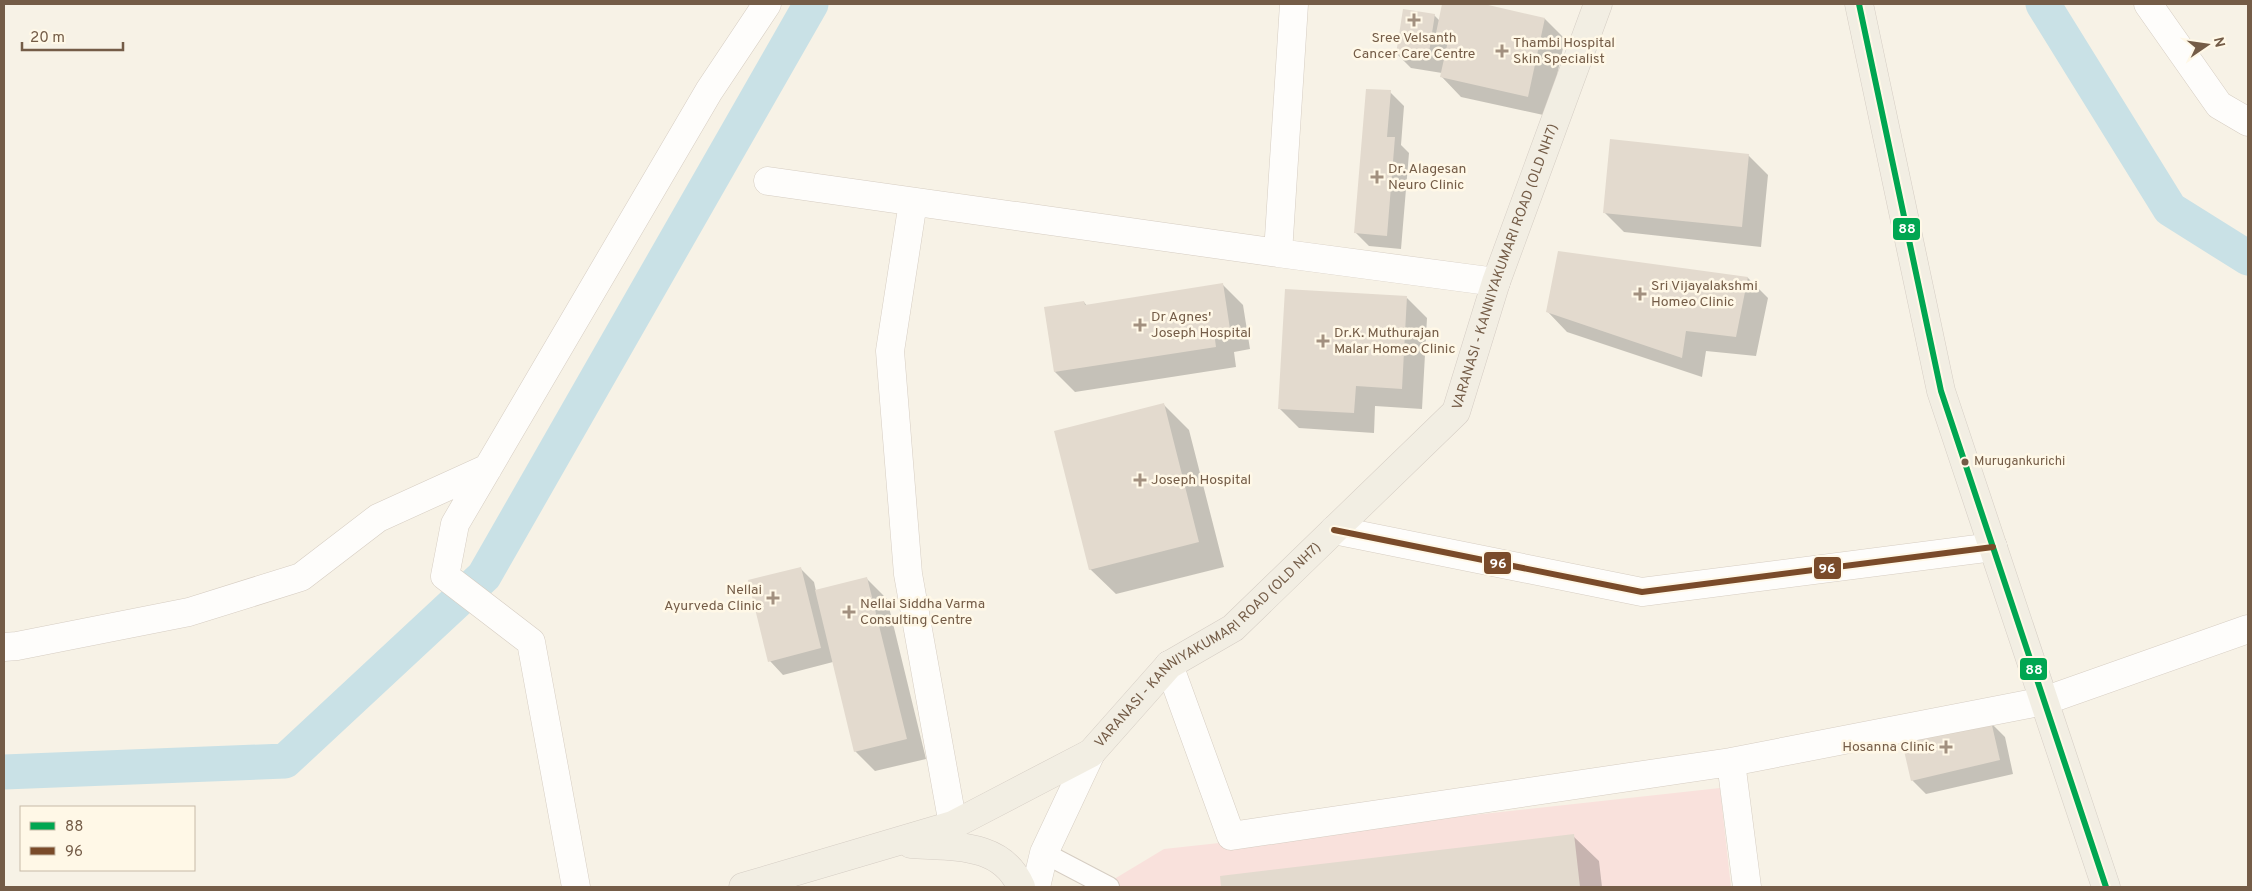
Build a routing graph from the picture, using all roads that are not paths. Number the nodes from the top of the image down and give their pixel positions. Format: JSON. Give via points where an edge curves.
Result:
{"nodes":[{"id":1,"x":767,"y":4,"type":"edge"},
{"id":2,"x":1294,"y":4,"type":"edge"},
{"id":3,"x":1598,"y":4,"type":"edge"},
{"id":4,"x":1859,"y":4,"type":"edge"},
{"id":5,"x":2148,"y":4,"type":"edge"},
{"id":6,"x":2248,"y":122,"type":"edge"},
{"id":7,"x":768,"y":182,"type":"dead end"},
{"id":8,"x":913,"y":202,"type":"junction"},
{"id":9,"x":1278,"y":253,"type":"junction"},
{"id":10,"x":1496,"y":282,"type":"junction"},
{"id":11,"x":488,"y":468,"type":"junction"},
{"id":12,"x":1334,"y":530,"type":"junction"},
{"id":13,"x":1993,"y":547,"type":"junction"},
{"id":14,"x":2248,"y":629,"type":"edge"},
{"id":15,"x":4,"y":647,"type":"edge"},
{"id":16,"x":1170,"y":665,"type":"junction"},
{"id":17,"x":2044,"y":700,"type":"junction"},
{"id":18,"x":1091,"y":753,"type":"junction"},
{"id":19,"x":1731,"y":762,"type":"junction"},
{"id":20,"x":953,"y":825,"type":"junction"},
{"id":21,"x":892,"y":843,"type":"junction"},
{"id":22,"x":1044,"y":853,"type":"junction"},
{"id":23,"x":576,"y":887,"type":"edge"},
{"id":24,"x":743,"y":887,"type":"edge"},
{"id":25,"x":1021,"y":887,"type":"edge"},
{"id":26,"x":1036,"y":887,"type":"edge"},
{"id":27,"x":1109,"y":887,"type":"edge"},
{"id":28,"x":1747,"y":887,"type":"edge"},
{"id":29,"x":2106,"y":887,"type":"edge"}],
"edges":[{"from":1,"to":11,"type":"street","via":[[704,99]]},
{"from":2,"to":9,"type":"street"},
{"from":3,"to":10,"type":"main road","name":"VARANASI - KANNIYAKUMARI ROAD (OLD NH7)"},
{"from":4,"to":13,"type":"main road","via":[[1941,391]]},
{"from":5,"to":6,"type":"street","via":[[2219,106]]},
{"from":7,"to":8,"type":"street"},
{"from":8,"to":9,"type":"street"},
{"from":8,"to":20,"type":"street","via":[[890,350],[908,574]]},
{"from":9,"to":10,"type":"street"},
{"from":10,"to":12,"type":"main road","name":"VARANASI - KANNIYAKUMARI ROAD (OLD NH7)","via":[[1456,412]]},
{"from":11,"to":15,"type":"street","via":[[378,518],[301,577],[189,612]]},
{"from":11,"to":23,"type":"street","via":[[455,524],[445,576],[531,642]]},
{"from":12,"to":13,"type":"street","via":[[1642,592]]},
{"from":12,"to":16,"type":"main road","name":"VARANASI - KANNIYAKUMARI ROAD (OLD NH7)","via":[[1233,628]]},
{"from":13,"to":17,"type":"main road"},
{"from":14,"to":17,"type":"street"},
{"from":16,"to":18,"type":"main road","name":"VARANASI - KANNIYAKUMARI ROAD (OLD NH7)"},
{"from":16,"to":19,"type":"street","via":[[1231,836]]},
{"from":17,"to":19,"type":"street"},
{"from":17,"to":29,"type":"main road"},
{"from":18,"to":20,"type":"main road","name":"VARANASI - KANNIYAKUMARI ROAD (OLD NH7)"},
{"from":18,"to":22,"type":"street"},
{"from":19,"to":28,"type":"street"},
{"from":20,"to":21,"type":"main road","name":"VARANASI - KANNIYAKUMARI ROAD (OLD NH7)"},
{"from":21,"to":24,"type":"main road","name":"VARANASI - KANNIYAKUMARI ROAD (OLD NH7)"},
{"from":21,"to":25,"type":"main road","via":[[964,847],[988,853],[1015,873]]},
{"from":22,"to":26,"type":"street"},
{"from":22,"to":27,"type":"lane"}]}
